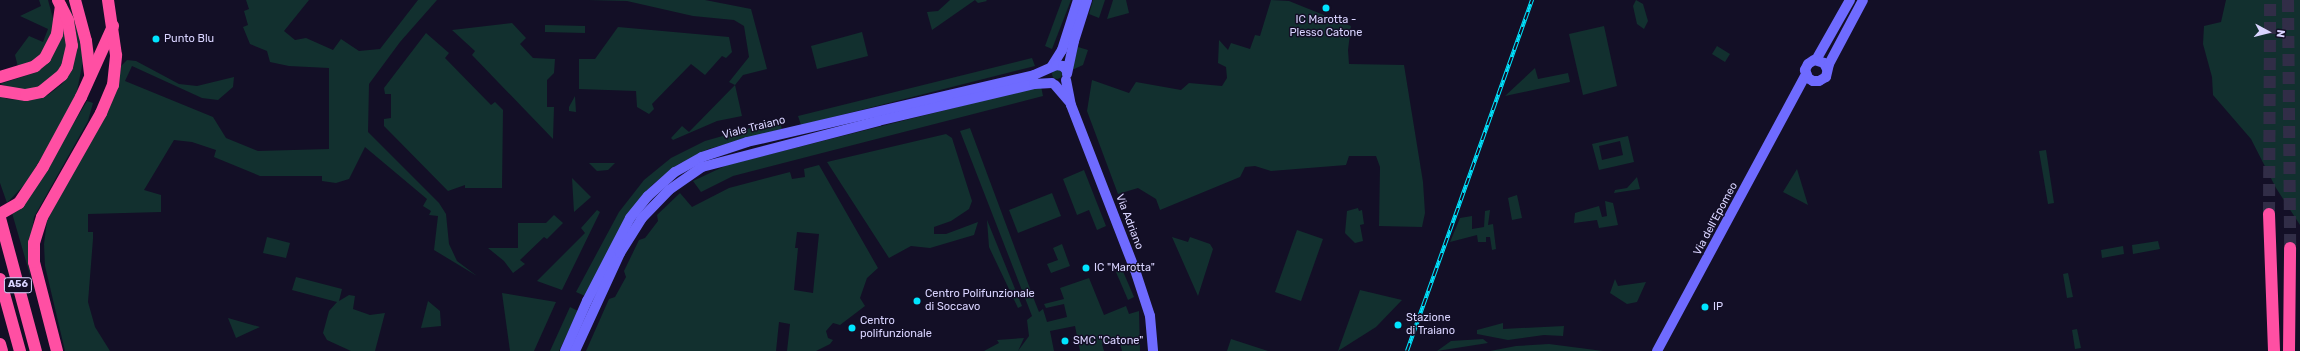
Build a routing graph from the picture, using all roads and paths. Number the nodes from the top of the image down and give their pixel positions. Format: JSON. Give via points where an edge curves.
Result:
{"nodes":[{"id":1,"x":75,"y":0,"type":"edge"},
{"id":2,"x":108,"y":0,"type":"edge"},
{"id":3,"x":1078,"y":0,"type":"edge"},
{"id":4,"x":1088,"y":0,"type":"edge"},
{"id":5,"x":1850,"y":0,"type":"edge"},
{"id":6,"x":1863,"y":0,"type":"edge"},
{"id":7,"x":60,"y":3,"type":"edge"},
{"id":8,"x":113,"y":26,"type":"junction"},
{"id":9,"x":1816,"y":60,"type":"junction"},
{"id":10,"x":1051,"y":67,"type":"junction"},
{"id":11,"x":1827,"y":69,"type":"junction"},
{"id":12,"x":1806,"y":74,"type":"junction"},
{"id":13,"x":5,"y":76,"type":"edge"},
{"id":14,"x":1066,"y":76,"type":"junction"},
{"id":15,"x":1815,"y":82,"type":"junction"},
{"id":16,"x":1053,"y":84,"type":"junction"},
{"id":17,"x":87,"y":85,"type":"junction"},
{"id":18,"x":0,"y":91,"type":"edge"},
{"id":19,"x":1794,"y":97,"type":"junction"},
{"id":20,"x":1071,"y":105,"type":"junction"},
{"id":21,"x":793,"y":136,"type":"junction"},
{"id":22,"x":0,"y":214,"type":"edge"},
{"id":23,"x":2269,"y":214,"type":"tunnel mouth"},
{"id":24,"x":0,"y":218,"type":"edge"},
{"id":25,"x":2290,"y":248,"type":"tunnel mouth"},
{"id":26,"x":0,"y":279,"type":"edge"},
{"id":27,"x":0,"y":344,"type":"edge"},
{"id":28,"x":2,"y":351,"type":"edge"},
{"id":29,"x":20,"y":351,"type":"edge"},
{"id":30,"x":36,"y":351,"type":"edge"},
{"id":31,"x":57,"y":351,"type":"edge"},
{"id":32,"x":565,"y":351,"type":"edge"},
{"id":33,"x":575,"y":351,"type":"edge"},
{"id":34,"x":1152,"y":351,"type":"edge"},
{"id":35,"x":1657,"y":351,"type":"edge"},
{"id":36,"x":2274,"y":351,"type":"edge"},
{"id":37,"x":2289,"y":351,"type":"edge"}],
"edges":[{"from":1,"to":17,"type":"highway","via":[[91,68]]},
{"from":2,"to":8,"type":"highway"},
{"from":3,"to":10,"type":"main road","via":[[1062,50]]},
{"from":4,"to":14,"type":"main road"},
{"from":5,"to":9,"type":"main road"},
{"from":6,"to":11,"type":"main road"},
{"from":7,"to":13,"type":"highway","via":[[57,34],[45,58],[35,66]]},
{"from":7,"to":18,"type":"highway","via":[[71,32],[72,46],[68,67],[42,92],[26,95]]},
{"from":8,"to":17,"type":"highway"},
{"from":8,"to":31,"type":"highway","via":[[117,62],[110,92],[42,217],[34,243],[34,262]]},
{"from":9,"to":11,"type":"main road","via":[[1824,63]]},
{"from":9,"to":12,"type":"main road","via":[[1808,64]]},
{"from":10,"to":14,"type":"main road","via":[[1060,65]]},
{"from":10,"to":16,"type":"main road","via":[[1047,76]]},
{"from":10,"to":21,"type":"main road","name":"Viale Traiano","via":[[1029,76]]},
{"from":11,"to":15,"type":"main road","via":[[1823,80]]},
{"from":12,"to":15,"type":"main road"},
{"from":12,"to":19,"type":"main road","name":"Via dell'Epomeo"},
{"from":14,"to":16,"type":"main road"},
{"from":14,"to":20,"type":"main road","name":"Via Adriano"},
{"from":15,"to":19,"type":"main road","name":"Via dell'Epomeo"},
{"from":16,"to":20,"type":"main road","name":"Via Adriano"},
{"from":16,"to":21,"type":"main road","name":"Viale Traiano","via":[[1034,84]]},
{"from":17,"to":22,"type":"highway","via":[[19,203]]},
{"from":19,"to":35,"type":"main road","name":"Via dell'Epomeo"},
{"from":20,"to":34,"type":"main road","name":"Via Adriano","via":[[1135,270],[1150,316]]},
{"from":21,"to":32,"type":"main road","name":"Viale Traiano","via":[[720,149],[702,156],[675,172],[648,196],[630,218]]},
{"from":21,"to":33,"type":"main road","name":"Viale Traiano","via":[[715,162],[686,177],[669,190],[642,218],[631,234]]},
{"from":23,"to":36,"type":"highway"},
{"from":24,"to":30,"type":"highway","number":"A56"},
{"from":25,"to":37,"type":"highway"},
{"from":26,"to":29,"type":"highway","number":"A56"},
{"from":27,"to":28,"type":"highway"}]}
